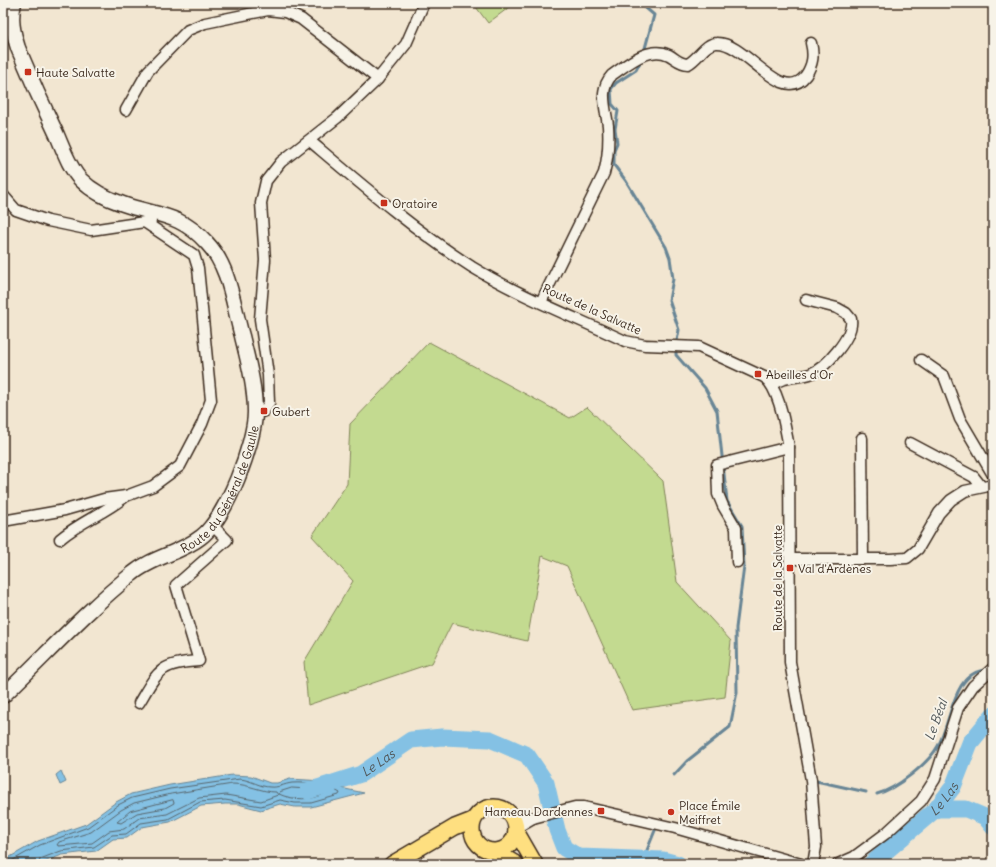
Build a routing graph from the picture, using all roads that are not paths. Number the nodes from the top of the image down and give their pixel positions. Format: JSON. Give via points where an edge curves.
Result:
{"nodes":[{"id":1,"x":14,"y":3,"type":"edge"},
{"id":2,"x":424,"y":3,"type":"edge"},
{"id":3,"x":811,"y":43,"type":"dead end"},
{"id":4,"x":378,"y":79,"type":"junction"},
{"id":5,"x":126,"y":110,"type":"dead end"},
{"id":6,"x":310,"y":141,"type":"junction"},
{"id":7,"x":3,"y":194,"type":"edge"},
{"id":8,"x":166,"y":215,"type":"junction"},
{"id":9,"x":146,"y":223,"type":"junction"},
{"id":10,"x":806,"y":300,"type":"dead end"},
{"id":11,"x":541,"y":302,"type":"junction"},
{"id":12,"x":921,"y":360,"type":"dead end"},
{"id":13,"x":772,"y":385,"type":"junction"},
{"id":14,"x":255,"y":414,"type":"junction"},
{"id":15,"x":862,"y":438,"type":"dead end"},
{"id":16,"x":910,"y":443,"type":"dead end"},
{"id":17,"x":789,"y":447,"type":"junction"},
{"id":18,"x":993,"y":475,"type":"edge"},
{"id":19,"x":993,"y":485,"type":"edge"},
{"id":20,"x":981,"y":486,"type":"junction"},
{"id":21,"x":126,"y":496,"type":"junction"},
{"id":22,"x":3,"y":520,"type":"edge"},
{"id":23,"x":213,"y":526,"type":"junction"},
{"id":24,"x":60,"y":540,"type":"dead end"},
{"id":25,"x":790,"y":559,"type":"junction"},
{"id":26,"x":863,"y":559,"type":"junction"},
{"id":27,"x":737,"y":562,"type":"dead end"},
{"id":28,"x":990,"y":670,"type":"edge"},
{"id":29,"x":3,"y":696,"type":"edge"},
{"id":30,"x":139,"y":703,"type":"dead end"},
{"id":31,"x":510,"y":813,"type":"junction"},
{"id":32,"x":536,"y":818,"type":"junction"},
{"id":33,"x":473,"y":820,"type":"junction"},
{"id":34,"x":516,"y":830,"type":"junction"},
{"id":35,"x":436,"y":840,"type":"junction"},
{"id":36,"x":476,"y":843,"type":"junction"},
{"id":37,"x":496,"y":852,"type":"junction"},
{"id":38,"x":392,"y":864,"type":"edge"},
{"id":39,"x":516,"y":864,"type":"edge"},
{"id":40,"x":535,"y":864,"type":"edge"},
{"id":41,"x":802,"y":864,"type":"edge"},
{"id":42,"x":813,"y":864,"type":"edge"},
{"id":43,"x":838,"y":864,"type":"edge"}],
"edges":[{"from":1,"to":8,"type":"street","name":"Route du Général de Gaulle","via":[[11,14],[18,48],[66,156],[81,180],[100,194],[124,204]]},
{"from":2,"to":4,"type":"street","via":[[406,44]]},
{"from":3,"to":11,"type":"street","via":[[811,66],[802,79],[793,84],[776,81],[735,47],[720,43],[710,44],[688,64],[662,53],[642,56],[612,75],[605,86],[604,100],[608,127],[607,163],[604,173]]},
{"from":4,"to":5,"type":"street","via":[[300,19],[285,12],[268,10],[205,23],[188,30],[148,71]]},
{"from":4,"to":6,"type":"street"},
{"from":6,"to":11,"type":"street","name":"Route de la Salvatte","via":[[427,236],[489,276]]},
{"from":6,"to":14,"type":"street","via":[[281,162],[266,181],[262,193],[261,216],[265,260],[260,319],[269,403],[264,411]]},
{"from":7,"to":9,"type":"street","via":[[16,210],[48,221],[91,230]]},
{"from":8,"to":9,"type":"street"},
{"from":8,"to":14,"type":"street","name":"Route du Général de Gaulle","via":[[188,226],[208,243],[222,264],[251,370]]},
{"from":9,"to":21,"type":"street","via":[[194,255],[198,268],[211,400],[202,424],[180,466],[153,486]]},
{"from":10,"to":13,"type":"street","via":[[843,311],[851,319],[851,330],[841,346],[812,373],[781,379]]},
{"from":11,"to":13,"type":"street","name":"Route de la Salvatte","via":[[631,343],[704,348],[764,377]]},
{"from":12,"to":18,"type":"street","via":[[944,376],[960,419]]},
{"from":13,"to":17,"type":"street","name":"Route de la Salvatte"},
{"from":14,"to":23,"type":"street","name":"Route du Général de Gaulle","via":[[250,442],[241,468]]},
{"from":15,"to":26,"type":"street"},
{"from":16,"to":20,"type":"street","via":[[974,476]]},
{"from":17,"to":25,"type":"street","name":"Route de la Salvatte"},
{"from":17,"to":27,"type":"street","via":[[717,465],[718,494],[736,528]]},
{"from":19,"to":20,"type":"street"},
{"from":20,"to":26,"type":"street","via":[[965,491],[950,500],[911,556],[902,559]]},
{"from":21,"to":22,"type":"street","via":[[65,510]]},
{"from":21,"to":24,"type":"street","via":[[116,505],[71,530]]},
{"from":23,"to":29,"type":"street","name":"Route du Général de Gaulle","via":[[200,538],[134,571],[102,598]]},
{"from":23,"to":30,"type":"street","via":[[227,540],[176,585],[199,661],[179,662],[158,672]]},
{"from":25,"to":26,"type":"street"},
{"from":25,"to":42,"type":"street","name":"Route de la Salvatte","via":[[790,662],[811,780],[816,847]]},
{"from":28,"to":43,"type":"street","via":[[973,686],[958,708],[935,779],[921,801],[885,834],[854,857]]},
{"from":31,"to":32,"type":"street"},
{"from":31,"to":33,"type":"main road","via":[[504,809],[490,807]]},
{"from":31,"to":34,"type":"main road","via":[[514,818]]},
{"from":32,"to":34,"type":"street"},
{"from":32,"to":41,"type":"street","via":[[580,807],[675,828]]},
{"from":33,"to":35,"type":"main road"},
{"from":33,"to":36,"type":"main road","via":[[472,832]]},
{"from":34,"to":37,"type":"main road","via":[[512,843]]},
{"from":34,"to":40,"type":"main road"},
{"from":35,"to":36,"type":"main road","via":[[457,837]]},
{"from":35,"to":38,"type":"main road"},
{"from":36,"to":37,"type":"main road","via":[[488,851]]},
{"from":37,"to":39,"type":"main road"}]}
